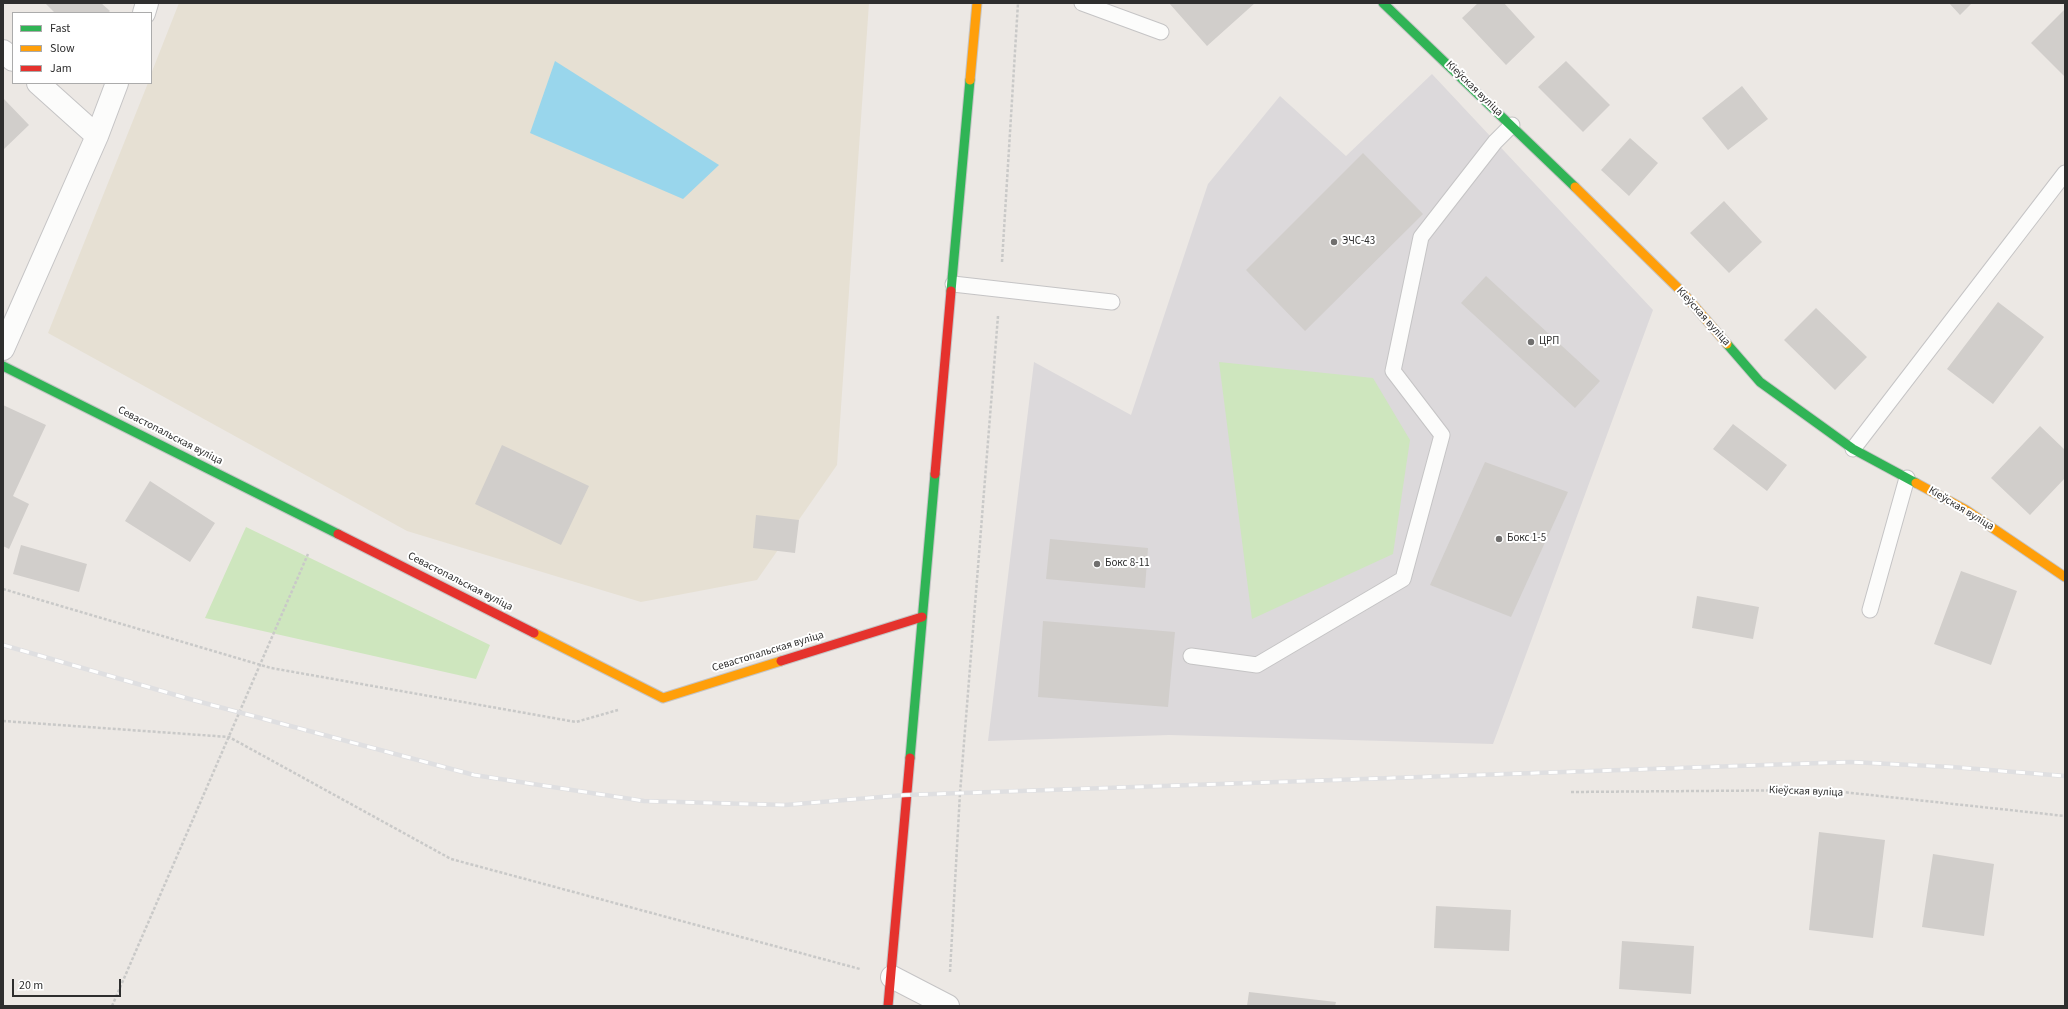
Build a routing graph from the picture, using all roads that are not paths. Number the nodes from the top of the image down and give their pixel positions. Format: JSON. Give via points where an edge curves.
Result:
{"nodes":[{"id":1,"x":977,"y":3,"type":"edge"},
{"id":2,"x":1082,"y":3,"type":"edge"},
{"id":3,"x":1383,"y":3,"type":"edge"},
{"id":4,"x":1161,"y":32,"type":"dead end"},
{"id":5,"x":3,"y":51,"type":"edge"},
{"id":6,"x":12,"y":59,"type":"edge"},
{"id":7,"x":39,"y":84,"type":"edge"},
{"id":8,"x":117,"y":84,"type":"edge"},
{"id":9,"x":1512,"y":125,"type":"junction"},
{"id":10,"x":97,"y":136,"type":"junction"},
{"id":11,"x":2065,"y":173,"type":"edge"},
{"id":12,"x":953,"y":284,"type":"junction"},
{"id":13,"x":1112,"y":302,"type":"dead end"},
{"id":14,"x":3,"y":349,"type":"edge"},
{"id":15,"x":3,"y":366,"type":"edge"},
{"id":16,"x":1853,"y":449,"type":"junction"},
{"id":17,"x":1906,"y":478,"type":"junction"},
{"id":18,"x":2065,"y":577,"type":"edge"},
{"id":19,"x":1870,"y":610,"type":"dead end"},
{"id":20,"x":922,"y":617,"type":"junction"},
{"id":21,"x":1191,"y":656,"type":"dead end"},
{"id":22,"x":892,"y":977,"type":"junction"},
{"id":23,"x":888,"y":1006,"type":"edge"},
{"id":24,"x":948,"y":1006,"type":"edge"}],
"edges":[{"from":1,"to":12,"type":"street"},
{"from":2,"to":4,"type":"lane"},
{"from":3,"to":9,"type":"street","name":"Кіеўская вуліца"},
{"from":5,"to":6,"type":"street"},
{"from":7,"to":10,"type":"street"},
{"from":8,"to":10,"type":"street"},
{"from":9,"to":16,"type":"street","name":"Кіеўская вуліца","via":[[1683,293],[1760,382]]},
{"from":9,"to":21,"type":"lane","via":[[1495,142],[1421,237],[1393,371],[1442,435],[1403,579],[1257,665]]},
{"from":10,"to":14,"type":"street"},
{"from":11,"to":16,"type":"lane"},
{"from":12,"to":13,"type":"lane"},
{"from":12,"to":20,"type":"street"},
{"from":15,"to":20,"type":"street","name":"Севастопальская вуліца","via":[[663,698]]},
{"from":16,"to":17,"type":"street","name":"Кіеўская вуліца"},
{"from":17,"to":18,"type":"street","name":"Кіеўская вуліца","via":[[1966,510]]},
{"from":17,"to":19,"type":"lane"},
{"from":20,"to":22,"type":"street","via":[[905,795]]},
{"from":22,"to":23,"type":"street"},
{"from":22,"to":24,"type":"street"}]}
